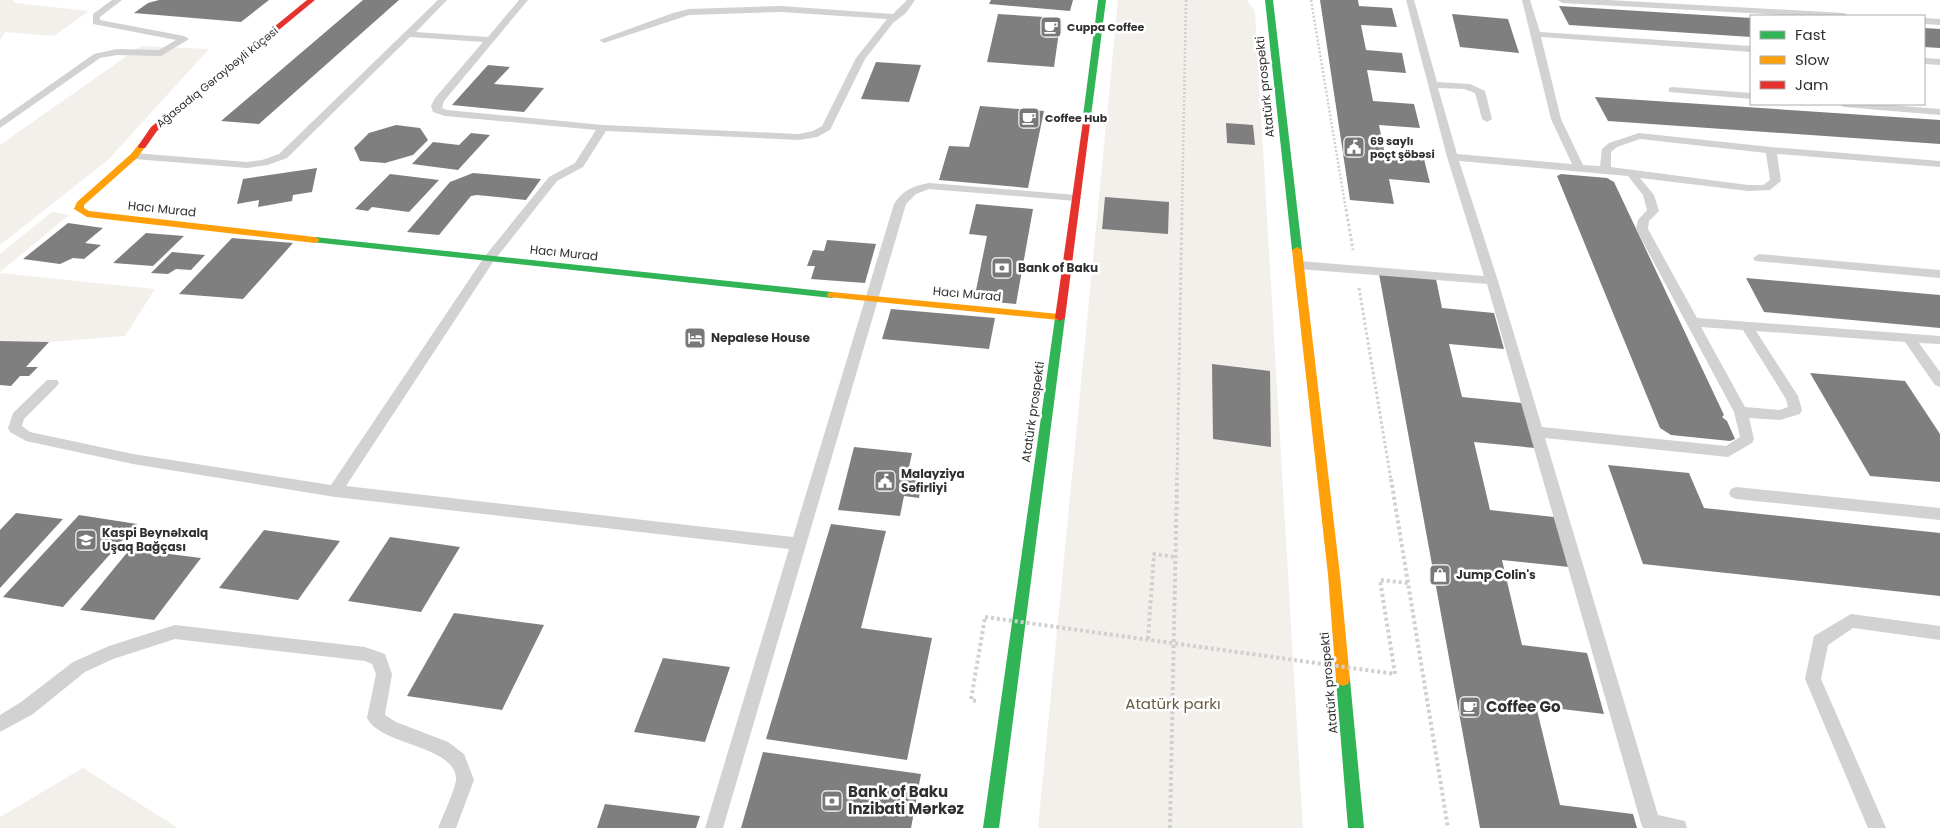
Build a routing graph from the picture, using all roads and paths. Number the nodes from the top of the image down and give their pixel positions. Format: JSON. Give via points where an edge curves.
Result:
{"nodes":[{"id":1,"x":118,"y":0,"type":"edge"},
{"id":2,"x":311,"y":0,"type":"edge"},
{"id":3,"x":443,"y":0,"type":"edge"},
{"id":4,"x":524,"y":0,"type":"edge"},
{"id":5,"x":911,"y":0,"type":"edge"},
{"id":6,"x":1102,"y":0,"type":"edge"},
{"id":7,"x":1186,"y":0,"type":"edge"},
{"id":8,"x":1260,"y":0,"type":"edge"},
{"id":9,"x":1311,"y":0,"type":"edge"},
{"id":10,"x":1410,"y":0,"type":"edge"},
{"id":11,"x":1526,"y":0,"type":"edge"},
{"id":12,"x":1562,"y":0,"type":"edge"},
{"id":13,"x":1769,"y":0,"type":"edge"},
{"id":14,"x":1633,"y":2,"type":"edge"},
{"id":15,"x":1270,"y":5,"type":"edge"},
{"id":16,"x":1778,"y":12,"type":"junction"},
{"id":17,"x":1828,"y":15,"type":"edge"},
{"id":18,"x":895,"y":17,"type":"junction"},
{"id":19,"x":1925,"y":21,"type":"edge"},
{"id":20,"x":1940,"y":22,"type":"edge"},
{"id":21,"x":408,"y":34,"type":"junction"},
{"id":22,"x":1536,"y":34,"type":"junction"},
{"id":23,"x":489,"y":40,"type":"junction"},
{"id":24,"x":604,"y":40,"type":"dead end"},
{"id":25,"x":1750,"y":49,"type":"edge"},
{"id":26,"x":1925,"y":61,"type":"edge"},
{"id":27,"x":1940,"y":62,"type":"edge"},
{"id":28,"x":1433,"y":85,"type":"junction"},
{"id":29,"x":1672,"y":90,"type":"dead end"},
{"id":30,"x":1750,"y":96,"type":"edge"},
{"id":31,"x":1856,"y":105,"type":"edge"},
{"id":32,"x":1940,"y":112,"type":"edge"},
{"id":33,"x":1487,"y":119,"type":"dead end"},
{"id":34,"x":0,"y":126,"type":"edge"},
{"id":35,"x":603,"y":128,"type":"junction"},
{"id":36,"x":1771,"y":150,"type":"junction"},
{"id":37,"x":134,"y":156,"type":"junction"},
{"id":38,"x":1452,"y":157,"type":"junction"},
{"id":39,"x":1940,"y":164,"type":"edge"},
{"id":40,"x":1579,"y":168,"type":"junction"},
{"id":41,"x":1605,"y":170,"type":"junction"},
{"id":42,"x":1631,"y":173,"type":"junction"},
{"id":43,"x":1076,"y":198,"type":"junction"},
{"id":44,"x":84,"y":200,"type":"joint"},
{"id":45,"x":1759,"y":258,"type":"dead end"},
{"id":46,"x":489,"y":260,"type":"junction"},
{"id":47,"x":1299,"y":265,"type":"junction"},
{"id":48,"x":1356,"y":269,"type":"junction"},
{"id":49,"x":1940,"y":274,"type":"edge"},
{"id":50,"x":1492,"y":280,"type":"junction"},
{"id":51,"x":870,"y":299,"type":"junction"},
{"id":52,"x":1059,"y":317,"type":"junction"},
{"id":53,"x":1692,"y":322,"type":"junction"},
{"id":54,"x":1746,"y":325,"type":"junction"},
{"id":55,"x":1909,"y":338,"type":"junction"},
{"id":56,"x":1940,"y":340,"type":"edge"},
{"id":57,"x":1940,"y":382,"type":"edge"},
{"id":58,"x":52,"y":383,"type":"dead end"},
{"id":59,"x":1741,"y":412,"type":"junction"},
{"id":60,"x":1536,"y":432,"type":"junction"},
{"id":61,"x":335,"y":491,"type":"junction"},
{"id":62,"x":1736,"y":493,"type":"dead end"},
{"id":63,"x":1940,"y":514,"type":"edge"},
{"id":64,"x":800,"y":544,"type":"junction"},
{"id":65,"x":1176,"y":557,"type":"junction"},
{"id":66,"x":1408,"y":583,"type":"junction"},
{"id":67,"x":1940,"y":633,"type":"edge"},
{"id":68,"x":1148,"y":639,"type":"junction"},
{"id":69,"x":971,"y":700,"type":"dead end"},
{"id":70,"x":0,"y":724,"type":"edge"},
{"id":71,"x":1651,"y":825,"type":"edge"},
{"id":72,"x":447,"y":828,"type":"edge"},
{"id":73,"x":714,"y":828,"type":"edge"},
{"id":74,"x":991,"y":828,"type":"edge"},
{"id":75,"x":1170,"y":828,"type":"edge"},
{"id":76,"x":1356,"y":828,"type":"edge"},
{"id":77,"x":1448,"y":828,"type":"edge"},
{"id":78,"x":1678,"y":828,"type":"edge"},
{"id":79,"x":1877,"y":828,"type":"edge"}],
"edges":[{"from":1,"to":34,"type":"lane","via":[[96,16],[96,22],[184,39],[162,53],[117,52],[97,56]]},
{"from":2,"to":37,"type":"main road","name":"Ağasadıq Gəraybəyli küçəsi","via":[[154,129]]},
{"from":3,"to":21,"type":"lane"},
{"from":4,"to":23,"type":"lane"},
{"from":5,"to":18,"type":"lane"},
{"from":6,"to":43,"type":"main road","name":"Atatürk prospekti"},
{"from":7,"to":65,"type":"path"},
{"from":8,"to":15,"type":"main road"},
{"from":9,"to":48,"type":"path"},
{"from":10,"to":28,"type":"lane"},
{"from":11,"to":22,"type":"lane"},
{"from":12,"to":14,"type":"lane"},
{"from":13,"to":16,"type":"lane"},
{"from":14,"to":16,"type":"lane"},
{"from":15,"to":47,"type":"main road","name":"Atatürk prospekti"},
{"from":16,"to":17,"type":"lane"},
{"from":18,"to":24,"type":"lane","via":[[781,9],[688,12]]},
{"from":18,"to":35,"type":"lane","via":[[861,58],[829,123],[820,132],[799,137]]},
{"from":19,"to":20,"type":"lane"},
{"from":21,"to":23,"type":"lane"},
{"from":21,"to":37,"type":"lane","via":[[287,153],[274,160],[247,165]]},
{"from":22,"to":25,"type":"lane"},
{"from":22,"to":40,"type":"lane","via":[[1556,119]]},
{"from":23,"to":35,"type":"lane","via":[[439,100],[437,110]]},
{"from":26,"to":27,"type":"lane"},
{"from":28,"to":33,"type":"lane","via":[[1470,87],[1480,91]]},
{"from":28,"to":38,"type":"lane"},
{"from":29,"to":30,"type":"lane"},
{"from":31,"to":32,"type":"lane"},
{"from":35,"to":46,"type":"lane","via":[[579,165],[553,179]]},
{"from":36,"to":39,"type":"lane"},
{"from":36,"to":41,"type":"lane","via":[[1639,136],[1613,145],[1606,151]]},
{"from":36,"to":42,"type":"lane","via":[[1776,181],[1766,188]]},
{"from":37,"to":44,"type":"main road","name":"Ağasadıq Gəraybəyli küçəsi"},
{"from":38,"to":40,"type":"lane"},
{"from":38,"to":50,"type":"lane"},
{"from":40,"to":41,"type":"lane"},
{"from":41,"to":42,"type":"lane"},
{"from":42,"to":53,"type":"lane","via":[[1648,195],[1653,211],[1644,220],[1642,228]]},
{"from":43,"to":51,"type":"lane","via":[[929,186],[905,194]]},
{"from":43,"to":52,"type":"main road","name":"Atatürk prospekti"},
{"from":44,"to":46,"type":"main road","name":"Hacı Murad","via":[[79,209],[87,214]]},
{"from":45,"to":49,"type":"lane"},
{"from":46,"to":51,"type":"main road","name":"Hacı Murad"},
{"from":46,"to":61,"type":"lane"},
{"from":47,"to":48,"type":"lane"},
{"from":47,"to":76,"type":"main road","name":"Atatürk prospekti","via":[[1334,575]]},
{"from":48,"to":50,"type":"lane"},
{"from":48,"to":66,"type":"path"},
{"from":50,"to":60,"type":"lane"},
{"from":51,"to":52,"type":"main road","name":"Hacı Murad"},
{"from":51,"to":64,"type":"lane"},
{"from":52,"to":74,"type":"main road","name":"Atatürk prospekti"},
{"from":53,"to":54,"type":"lane"},
{"from":53,"to":59,"type":"lane"},
{"from":54,"to":55,"type":"lane"},
{"from":54,"to":59,"type":"lane","via":[[1793,399],[1795,410],[1780,415]]},
{"from":55,"to":56,"type":"lane"},
{"from":55,"to":57,"type":"lane"},
{"from":58,"to":61,"type":"lane","via":[[18,417],[15,428],[26,436],[133,458]]},
{"from":59,"to":60,"type":"lane","via":[[1747,439],[1728,452]]},
{"from":60,"to":71,"type":"lane"},
{"from":61,"to":64,"type":"lane"},
{"from":62,"to":63,"type":"lane"},
{"from":64,"to":73,"type":"lane"},
{"from":65,"to":68,"type":"path","via":[[1154,554]]},
{"from":65,"to":75,"type":"path"},
{"from":66,"to":68,"type":"path","bridge":true,"via":[[1380,580],[1395,674]]},
{"from":66,"to":77,"type":"path"},
{"from":67,"to":79,"type":"lane","via":[[1851,622],[1820,640],[1813,678]]},
{"from":68,"to":69,"type":"path","bridge":true,"via":[[985,617]]},
{"from":70,"to":72,"type":"lane","via":[[27,708],[79,667],[109,653],[175,632],[365,654],[379,659],[384,674],[376,718],[390,728],[442,748],[458,760],[465,780]]},
{"from":71,"to":78,"type":"lane"}]}
